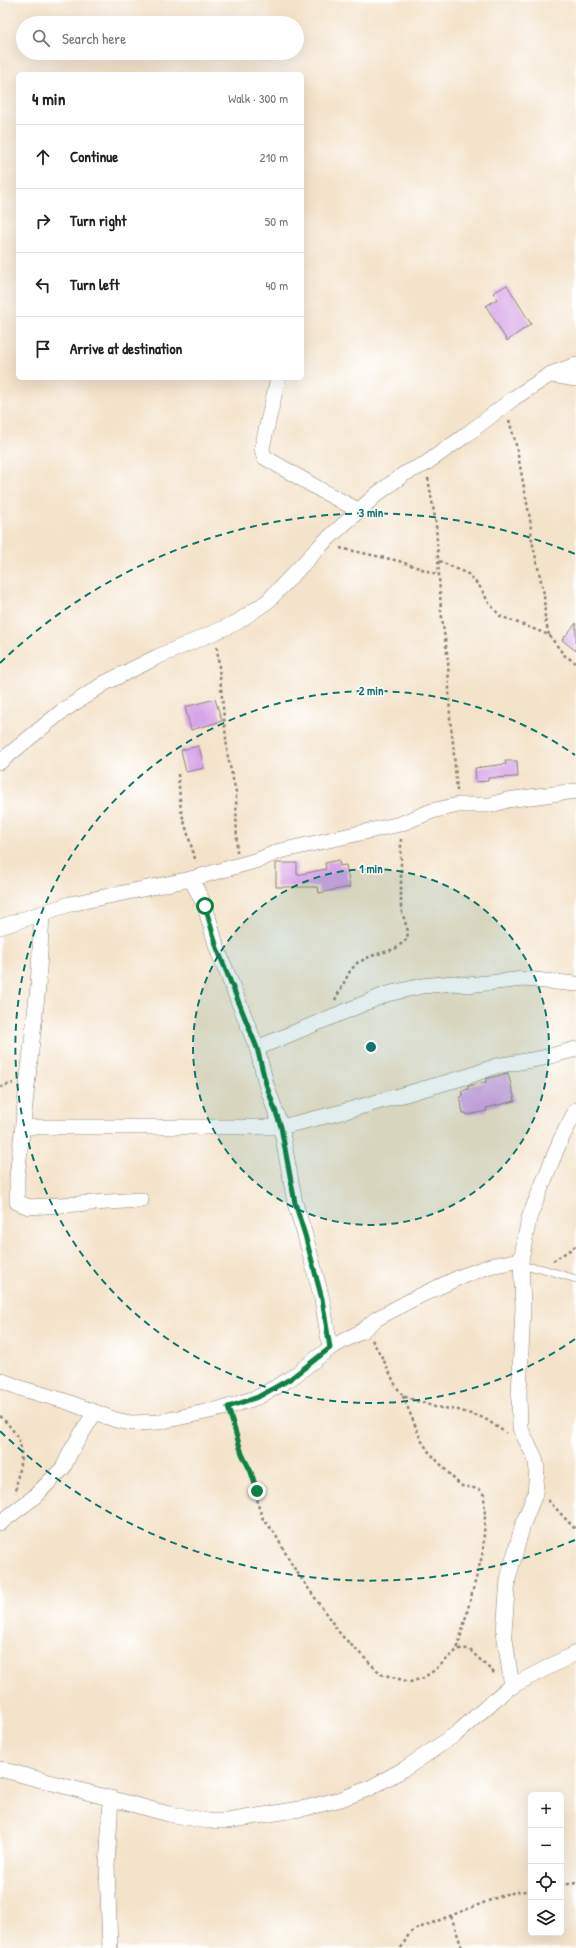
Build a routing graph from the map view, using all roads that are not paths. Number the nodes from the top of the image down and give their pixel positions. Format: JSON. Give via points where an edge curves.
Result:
{"nodes":[{"id":1,"x":576,"y":365,"type":"edge"},
{"id":2,"x":551,"y":374,"type":"junction"},
{"id":3,"x":576,"y":378,"type":"edge"},
{"id":4,"x":278,"y":380,"type":"edge"},
{"id":5,"x":358,"y":510,"type":"junction"},
{"id":6,"x":0,"y":762,"type":"edge"},
{"id":7,"x":576,"y":791,"type":"edge"},
{"id":8,"x":196,"y":878,"type":"junction"},
{"id":9,"x":42,"y":914,"type":"junction"},
{"id":10,"x":0,"y":927,"type":"edge"},
{"id":11,"x":576,"y":984,"type":"edge"},
{"id":12,"x":257,"y":1048,"type":"junction"},
{"id":13,"x":576,"y":1049,"type":"edge"},
{"id":14,"x":576,"y":1110,"type":"edge"},
{"id":15,"x":23,"y":1127,"type":"junction"},
{"id":16,"x":281,"y":1127,"type":"junction"},
{"id":17,"x":140,"y":1200,"type":"dead end"},
{"id":18,"x":522,"y":1263,"type":"junction"},
{"id":19,"x":576,"y":1279,"type":"edge"},
{"id":20,"x":330,"y":1348,"type":"junction"},
{"id":21,"x":0,"y":1380,"type":"edge"},
{"id":22,"x":95,"y":1412,"type":"junction"},
{"id":23,"x":0,"y":1523,"type":"edge"},
{"id":24,"x":576,"y":1653,"type":"edge"},
{"id":25,"x":510,"y":1687,"type":"junction"},
{"id":26,"x":0,"y":1769,"type":"edge"},
{"id":27,"x":111,"y":1798,"type":"junction"},
{"id":28,"x":110,"y":1948,"type":"edge"}],
"edges":[{"from":1,"to":2,"type":"street"},
{"from":2,"to":3,"type":"street"},
{"from":2,"to":5,"type":"street","via":[[425,464],[404,474]]},
{"from":4,"to":5,"type":"street","via":[[262,448],[264,456]]},
{"from":5,"to":6,"type":"street","via":[[268,601],[236,624],[157,657],[105,683],[61,712]]},
{"from":7,"to":8,"type":"street","via":[[507,800],[491,805],[458,805],[432,810],[400,824],[280,851],[237,867]]},
{"from":8,"to":9,"type":"street","via":[[70,904]]},
{"from":8,"to":12,"type":"street","via":[[217,948]]},
{"from":9,"to":10,"type":"street"},
{"from":9,"to":15,"type":"street","via":[[38,987]]},
{"from":11,"to":12,"type":"street","via":[[524,979],[422,986],[387,994]]},
{"from":12,"to":16,"type":"street"},
{"from":13,"to":16,"type":"street","via":[[496,1066],[469,1076]]},
{"from":14,"to":18,"type":"street","via":[[560,1141],[529,1218]]},
{"from":15,"to":16,"type":"street"},
{"from":15,"to":17,"type":"street","via":[[16,1195],[20,1204],[29,1207]]},
{"from":16,"to":20,"type":"street","via":[[295,1203],[322,1299]]},
{"from":18,"to":19,"type":"lane"},
{"from":18,"to":20,"type":"street","via":[[490,1266],[460,1278],[376,1319],[362,1331]]},
{"from":18,"to":25,"type":"street","via":[[520,1428],[535,1458],[537,1480],[535,1494],[523,1524],[508,1579],[504,1632]]},
{"from":20,"to":22,"type":"street","via":[[290,1379],[258,1397],[228,1407],[159,1422],[131,1423]]},
{"from":21,"to":22,"type":"street"},
{"from":22,"to":23,"type":"street","via":[[63,1468],[33,1498]]},
{"from":24,"to":25,"type":"street"},
{"from":25,"to":27,"type":"street","via":[[456,1734],[406,1768],[370,1788],[341,1799],[306,1808],[226,1821],[208,1821],[169,1814]]},
{"from":26,"to":27,"type":"street"},
{"from":27,"to":28,"type":"street","via":[[107,1866]]}]}
